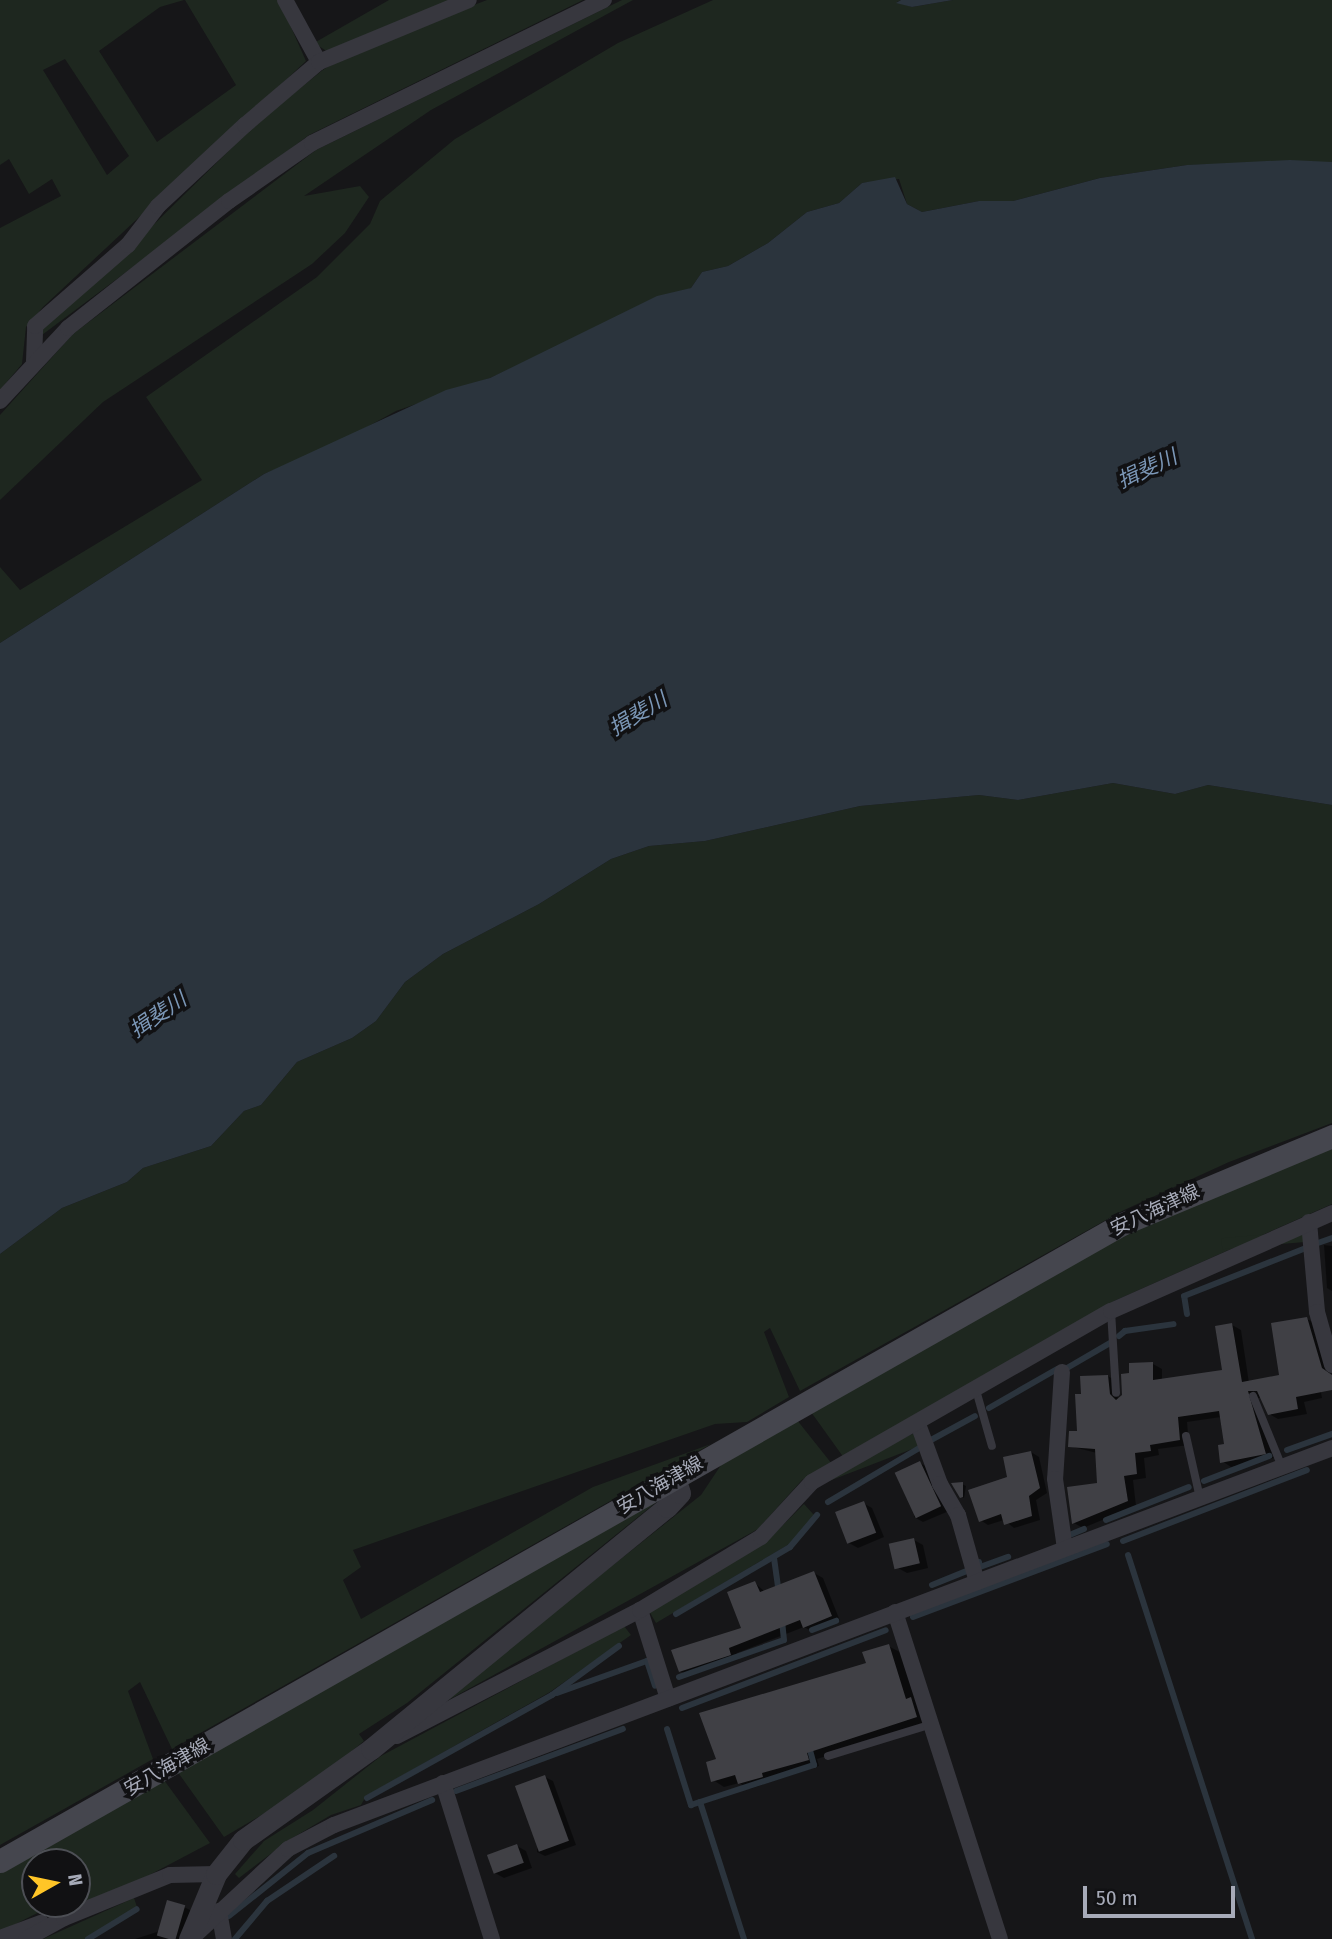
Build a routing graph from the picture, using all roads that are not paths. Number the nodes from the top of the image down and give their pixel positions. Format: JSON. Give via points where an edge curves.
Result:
{"nodes":[{"id":1,"x":285,"y":0,"type":"edge"},
{"id":2,"x":469,"y":0,"type":"edge"},
{"id":3,"x":604,"y":0,"type":"edge"},
{"id":4,"x":319,"y":62,"type":"junction"},
{"id":5,"x":34,"y":361,"type":"junction"},
{"id":6,"x":0,"y":401,"type":"edge"},
{"id":7,"x":1332,"y":1136,"type":"edge"},
{"id":8,"x":1332,"y":1213,"type":"edge"},
{"id":9,"x":1309,"y":1222,"type":"junction"},
{"id":10,"x":1111,"y":1311,"type":"junction"},
{"id":11,"x":1327,"y":1316,"type":"edge"},
{"id":12,"x":1332,"y":1365,"type":"edge"},
{"id":13,"x":1062,"y":1372,"type":"dead end"},
{"id":14,"x":976,"y":1390,"type":"junction"},
{"id":15,"x":1116,"y":1393,"type":"dead end"},
{"id":16,"x":1253,"y":1396,"type":"dead end"},
{"id":17,"x":918,"y":1424,"type":"junction"},
{"id":18,"x":1186,"y":1436,"type":"dead end"},
{"id":19,"x":992,"y":1446,"type":"dead end"},
{"id":20,"x":1332,"y":1448,"type":"edge"},
{"id":21,"x":1282,"y":1467,"type":"junction"},
{"id":22,"x":675,"y":1478,"type":"junction"},
{"id":23,"x":1200,"y":1498,"type":"junction"},
{"id":24,"x":1065,"y":1548,"type":"junction"},
{"id":25,"x":977,"y":1582,"type":"junction"},
{"id":26,"x":640,"y":1610,"type":"junction"},
{"id":27,"x":895,"y":1612,"type":"junction"},
{"id":28,"x":668,"y":1699,"type":"junction"},
{"id":29,"x":932,"y":1724,"type":"junction"},
{"id":30,"x":371,"y":1749,"type":"junction"},
{"id":31,"x":828,"y":1756,"type":"dead end"},
{"id":32,"x":443,"y":1783,"type":"junction"},
{"id":33,"x":0,"y":1861,"type":"edge"},
{"id":34,"x":216,"y":1874,"type":"junction"},
{"id":35,"x":91,"y":1907,"type":"edge"},
{"id":36,"x":219,"y":1910,"type":"junction"},
{"id":37,"x":64,"y":1918,"type":"joint"},
{"id":38,"x":0,"y":1938,"type":"edge"},
{"id":39,"x":26,"y":1939,"type":"edge"},
{"id":40,"x":191,"y":1939,"type":"edge"},
{"id":41,"x":224,"y":1939,"type":"edge"},
{"id":42,"x":492,"y":1939,"type":"edge"},
{"id":43,"x":1000,"y":1939,"type":"edge"}],
"edges":[{"from":1,"to":4,"type":"street"},
{"from":2,"to":4,"type":"street"},
{"from":3,"to":5,"type":"street","via":[[312,143],[186,235],[68,328]]},
{"from":4,"to":5,"type":"street","via":[[245,125],[159,206],[128,245],[35,326]]},
{"from":5,"to":6,"type":"street"},
{"from":7,"to":22,"type":"main road","name":"安八海津線","via":[[1122,1224]]},
{"from":8,"to":9,"type":"street"},
{"from":9,"to":10,"type":"street"},
{"from":9,"to":11,"type":"street","via":[[1317,1312]]},
{"from":10,"to":14,"type":"street"},
{"from":10,"to":15,"type":"lane"},
{"from":11,"to":12,"type":"street"},
{"from":13,"to":24,"type":"street","via":[[1055,1479]]},
{"from":14,"to":17,"type":"street"},
{"from":14,"to":19,"type":"lane"},
{"from":16,"to":21,"type":"lane"},
{"from":17,"to":25,"type":"street","via":[[940,1484],[958,1515]]},
{"from":17,"to":26,"type":"street","via":[[812,1482],[761,1537]]},
{"from":18,"to":23,"type":"lane"},
{"from":20,"to":21,"type":"street"},
{"from":21,"to":23,"type":"street"},
{"from":22,"to":30,"type":"street","via":[[680,1493],[667,1507]]},
{"from":22,"to":33,"type":"main road","name":"安八海津線"},
{"from":23,"to":24,"type":"street"},
{"from":24,"to":25,"type":"street"},
{"from":25,"to":27,"type":"street"},
{"from":26,"to":28,"type":"street"},
{"from":26,"to":30,"type":"street"},
{"from":27,"to":28,"type":"street"},
{"from":27,"to":29,"type":"street"},
{"from":28,"to":32,"type":"street"},
{"from":29,"to":31,"type":"lane"},
{"from":29,"to":43,"type":"street"},
{"from":30,"to":34,"type":"street","via":[[243,1840]]},
{"from":32,"to":36,"type":"street","via":[[334,1825],[288,1849]]},
{"from":32,"to":42,"type":"street"},
{"from":34,"to":35,"type":"street","via":[[170,1875]]},
{"from":34,"to":40,"type":"street"},
{"from":36,"to":40,"type":"street"},
{"from":36,"to":41,"type":"street"},
{"from":37,"to":38,"type":"street"},
{"from":37,"to":39,"type":"street"}]}
